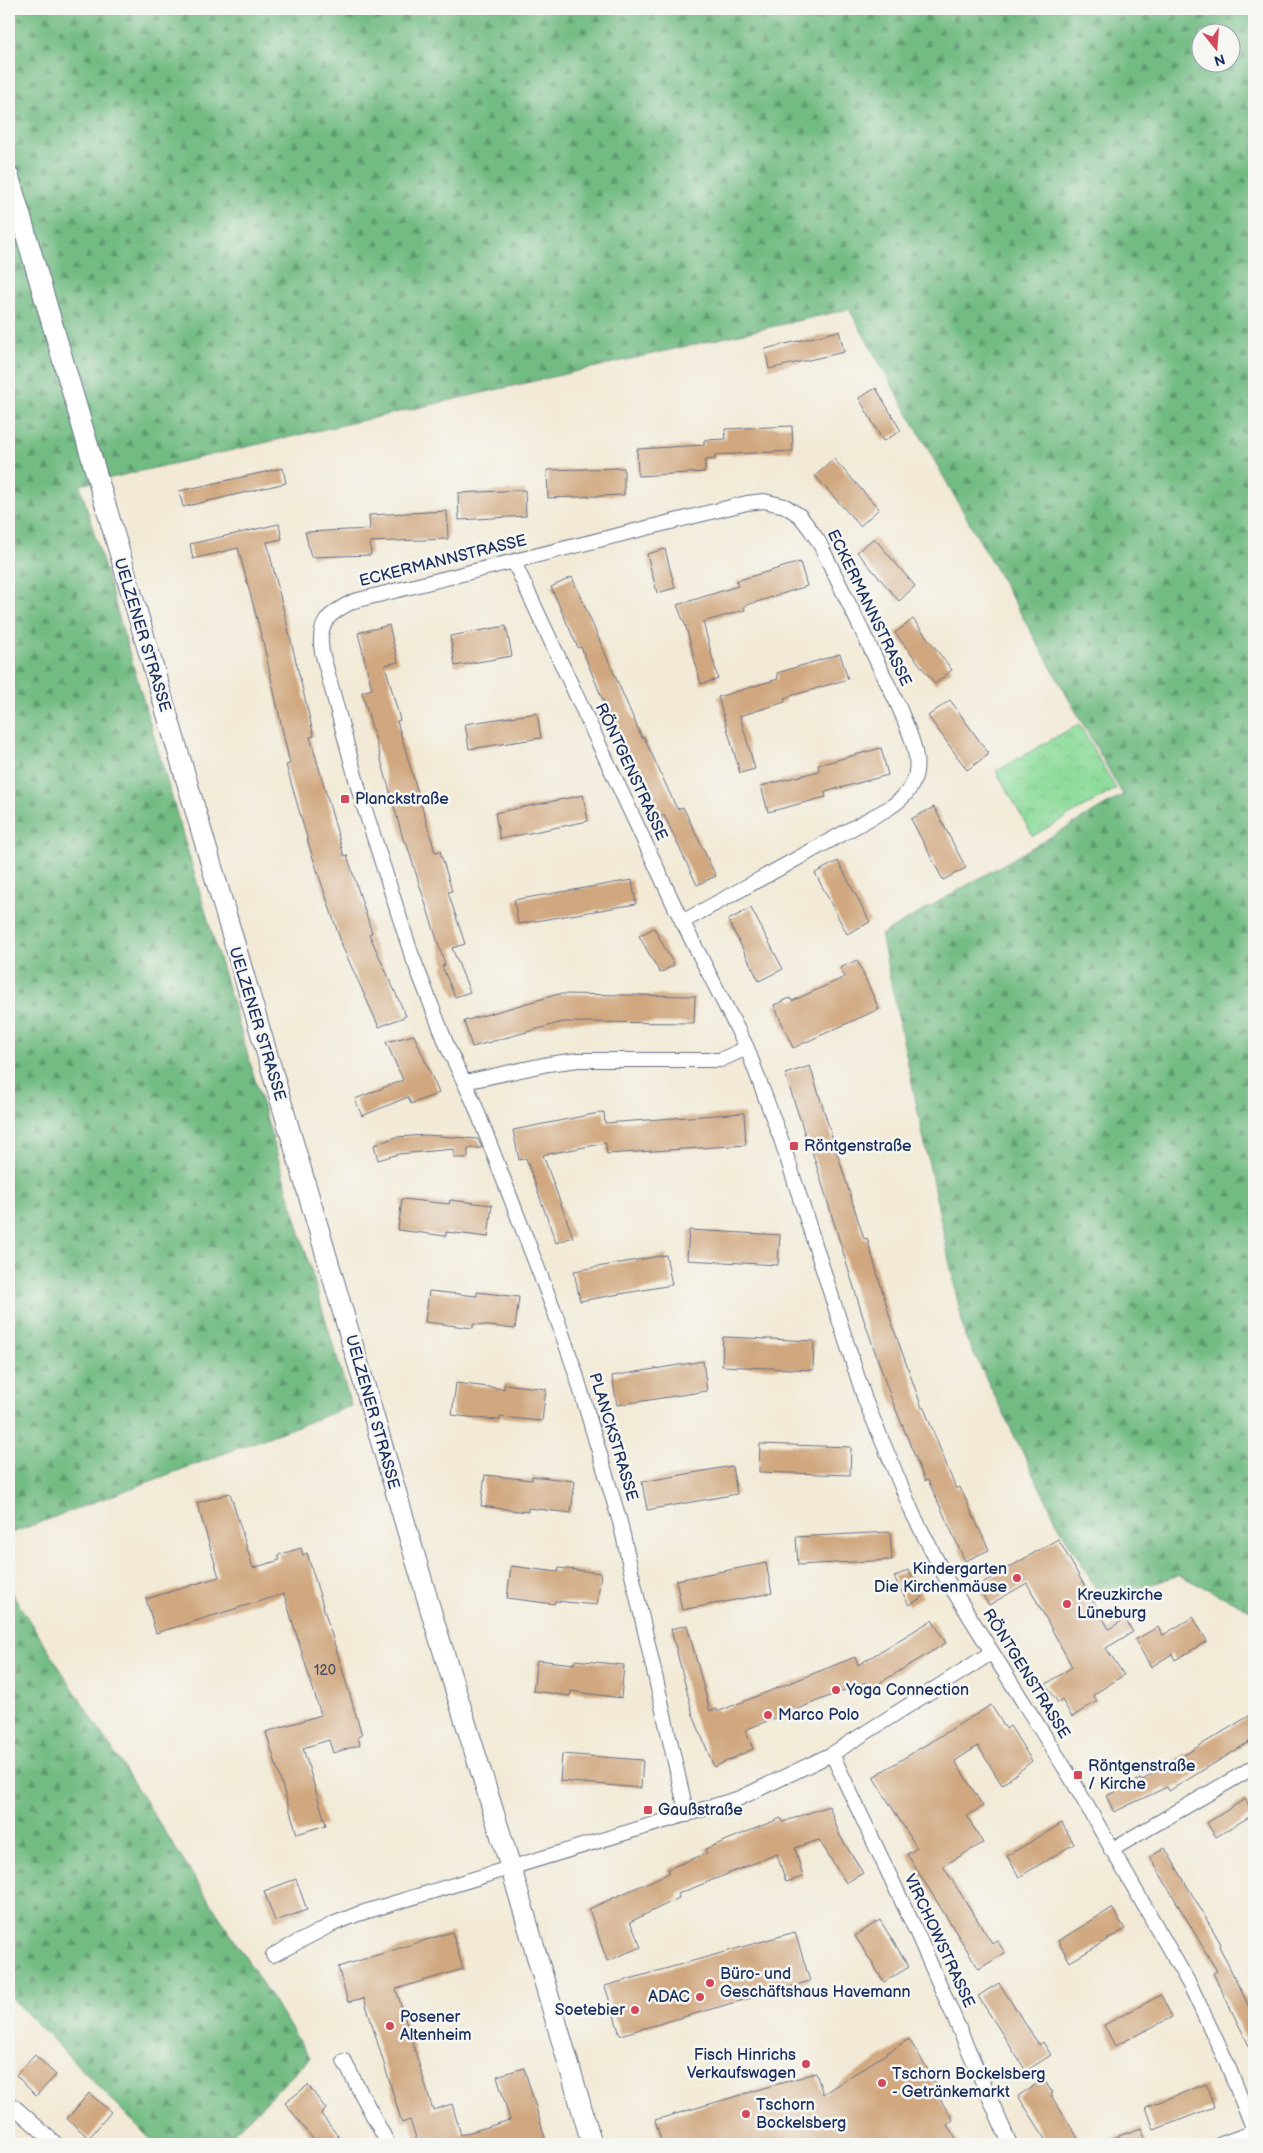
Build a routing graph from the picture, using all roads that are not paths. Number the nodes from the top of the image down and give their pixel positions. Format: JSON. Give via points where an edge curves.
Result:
{"nodes":[{"id":1,"x":9,"y":178,"type":"edge"},
{"id":2,"x":514,"y":562,"type":"junction"},
{"id":3,"x":320,"y":641,"type":"joint"},
{"id":4,"x":682,"y":922,"type":"junction"},
{"id":5,"x":747,"y":1048,"type":"junction"},
{"id":6,"x":465,"y":1082,"type":"junction"},
{"id":7,"x":991,"y":1654,"type":"junction"},
{"id":8,"x":832,"y":1754,"type":"junction"},
{"id":9,"x":1254,"y":1768,"type":"edge"},
{"id":10,"x":686,"y":1815,"type":"junction"},
{"id":11,"x":1111,"y":1850,"type":"junction"},
{"id":12,"x":511,"y":1868,"type":"junction"},
{"id":13,"x":273,"y":1955,"type":"dead end"},
{"id":14,"x":344,"y":2061,"type":"dead end"},
{"id":15,"x":9,"y":2102,"type":"edge"},
{"id":16,"x":1254,"y":2131,"type":"edge"},
{"id":17,"x":56,"y":2144,"type":"edge"},
{"id":18,"x":388,"y":2144,"type":"edge"},
{"id":19,"x":592,"y":2144,"type":"edge"},
{"id":20,"x":1010,"y":2144,"type":"edge"},
{"id":21,"x":1221,"y":2144,"type":"edge"}],
"edges":[{"from":1,"to":12,"type":"main road","name":"UELZENER STRASSE","via":[[433,1618]]},
{"from":2,"to":3,"type":"street","name":"ECKERMANNSTRASSE","via":[[354,600],[330,615]]},
{"from":2,"to":4,"type":"street","name":"RÖNTGENSTRASSE"},
{"from":2,"to":4,"type":"street","name":"ECKERMANNSTRASSE","via":[[747,503],[764,501],[785,506],[800,516],[819,542],[894,698],[918,766],[915,781],[905,795],[889,808]]},
{"from":3,"to":6,"type":"street","name":"PLANCKSTRASSE","via":[[353,772],[396,908],[448,1048]]},
{"from":4,"to":5,"type":"street","name":"RÖNTGENSTRASSE"},
{"from":5,"to":6,"type":"street","via":[[720,1060],[578,1060]]},
{"from":5,"to":7,"type":"street","name":"RÖNTGENSTRASSE","via":[[774,1119],[876,1430],[913,1514],[948,1582]]},
{"from":6,"to":10,"type":"street","name":"PLANCKSTRASSE","via":[[555,1313],[617,1511]]},
{"from":7,"to":8,"type":"street"},
{"from":7,"to":11,"type":"street","name":"RÖNTGENSTRASSE","via":[[1070,1778]]},
{"from":8,"to":10,"type":"street","via":[[740,1798]]},
{"from":8,"to":20,"type":"street","name":"VIRCHOWSTRASSE","via":[[939,1982]]},
{"from":9,"to":11,"type":"street"},
{"from":10,"to":12,"type":"street"},
{"from":11,"to":16,"type":"street","name":"RÖNTGENSTRASSE","via":[[1191,1987]]},
{"from":12,"to":13,"type":"street","via":[[358,1914]]},
{"from":12,"to":19,"type":"main road","name":"UELZENER STRASSE"},
{"from":14,"to":18,"type":"street"},
{"from":15,"to":17,"type":"street"},
{"from":16,"to":21,"type":"street"}]}
